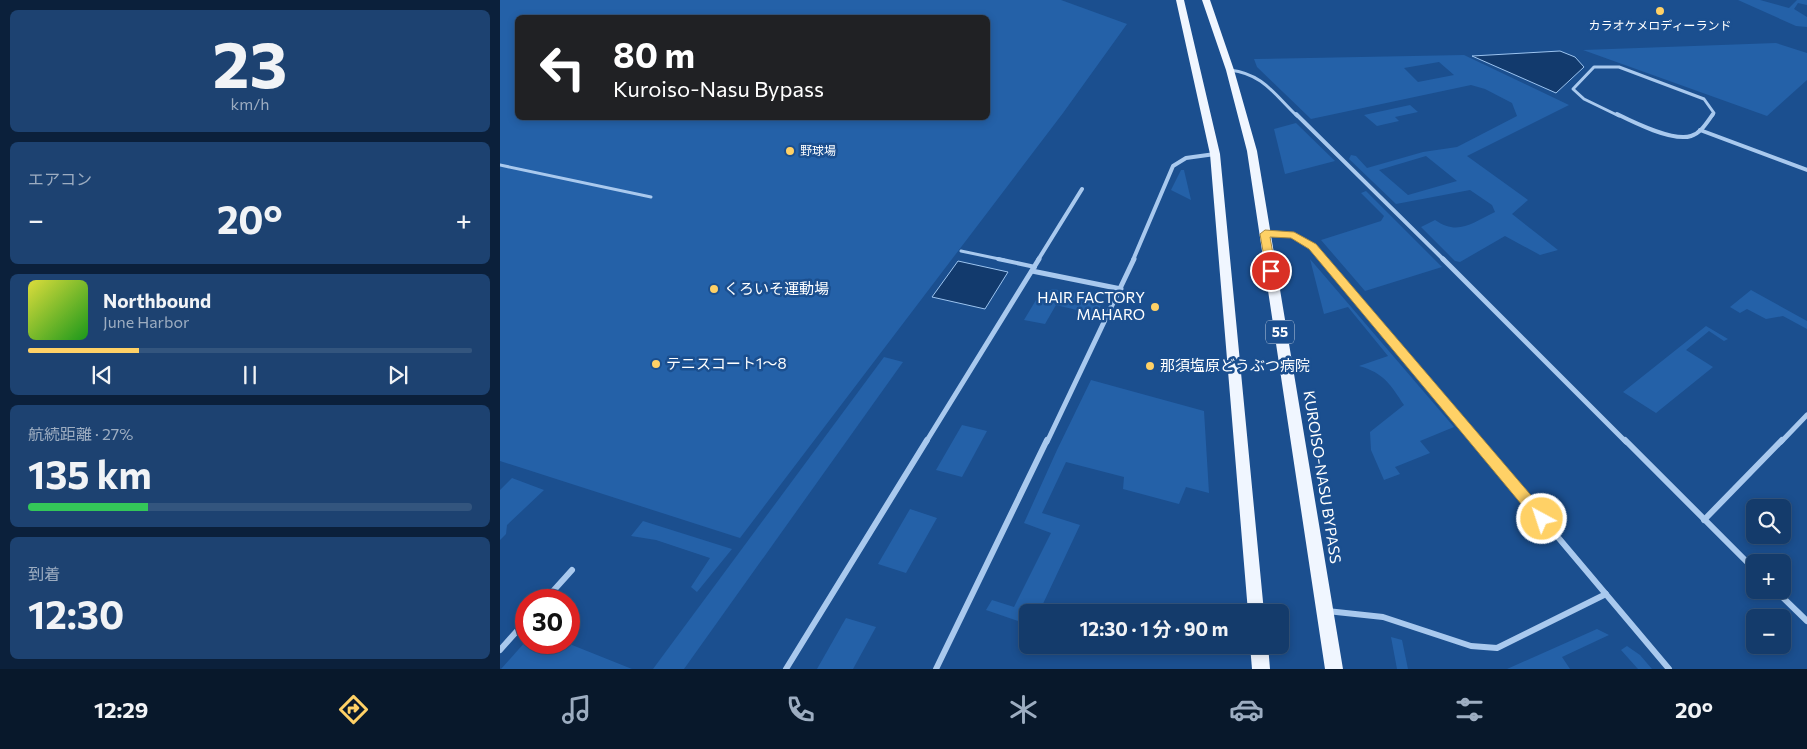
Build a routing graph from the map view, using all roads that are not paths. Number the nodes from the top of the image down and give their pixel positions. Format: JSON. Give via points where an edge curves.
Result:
{"nodes":[{"id":1,"x":1180,"y":0,"type":"edge"},
{"id":2,"x":1206,"y":0,"type":"edge"},
{"id":3,"x":1230,"y":70,"type":"junction"},
{"id":4,"x":1700,"y":130,"type":"junction"},
{"id":5,"x":1215,"y":154,"type":"junction"},
{"id":6,"x":500,"y":165,"type":"edge"},
{"id":7,"x":1807,"y":170,"type":"edge"},
{"id":8,"x":1082,"y":189,"type":"dead end"},
{"id":9,"x":651,"y":197,"type":"dead end"},
{"id":10,"x":1265,"y":234,"type":"junction"},
{"id":11,"x":961,"y":251,"type":"dead end"},
{"id":12,"x":1033,"y":269,"type":"junction"},
{"id":13,"x":1121,"y":289,"type":"junction"},
{"id":14,"x":1807,"y":415,"type":"edge"},
{"id":15,"x":1704,"y":520,"type":"junction"},
{"id":16,"x":1746,"y":561,"type":"edge"},
{"id":17,"x":572,"y":570,"type":"dead end"},
{"id":18,"x":555,"y":589,"type":"edge"},
{"id":19,"x":1606,"y":594,"type":"junction"},
{"id":20,"x":1784,"y":599,"type":"edge"},
{"id":21,"x":1255,"y":604,"type":"edge"},
{"id":22,"x":1325,"y":611,"type":"junction"},
{"id":23,"x":1807,"y":621,"type":"edge"},
{"id":24,"x":515,"y":633,"type":"edge"},
{"id":25,"x":500,"y":650,"type":"edge"},
{"id":26,"x":1260,"y":654,"type":"edge"},
{"id":27,"x":786,"y":669,"type":"edge"},
{"id":28,"x":936,"y":669,"type":"edge"},
{"id":29,"x":1261,"y":669,"type":"edge"},
{"id":30,"x":1334,"y":669,"type":"edge"},
{"id":31,"x":1669,"y":669,"type":"edge"}],
"edges":[{"from":1,"to":5,"type":"main road"},
{"from":2,"to":3,"type":"main road","name":"KUROISO-NASU BYPASS","number":"55"},
{"from":3,"to":10,"type":"main road","name":"KUROISO-NASU BYPASS","number":"55","via":[[1252,151]]},
{"from":3,"to":15,"type":"street","via":[[1257,77]]},
{"from":4,"to":4,"type":"street","via":[[1689,137],[1668,135],[1584,99],[1573,89],[1594,67],[1619,67],[1704,98],[1714,113]]},
{"from":4,"to":7,"type":"street"},
{"from":5,"to":13,"type":"street","via":[[1186,158],[1173,166]]},
{"from":5,"to":21,"type":"main road"},
{"from":6,"to":9,"type":"lane"},
{"from":8,"to":12,"type":"street"},
{"from":10,"to":19,"type":"street","via":[[1294,235],[1312,246]]},
{"from":10,"to":22,"type":"main road","name":"KUROISO-NASU BYPASS","number":"55"},
{"from":11,"to":12,"type":"lane"},
{"from":12,"to":13,"type":"street"},
{"from":12,"to":27,"type":"street"},
{"from":13,"to":28,"type":"street"},
{"from":14,"to":15,"type":"street"},
{"from":15,"to":16,"type":"street"},
{"from":17,"to":18,"type":"street"},
{"from":19,"to":22,"type":"street","via":[[1497,648],[1471,646],[1383,617]]},
{"from":19,"to":31,"type":"street"},
{"from":20,"to":23,"type":"street"},
{"from":22,"to":30,"type":"main road","name":"KUROISO-NASU BYPASS","number":"55"},
{"from":24,"to":25,"type":"street"},
{"from":26,"to":29,"type":"main road"}]}
